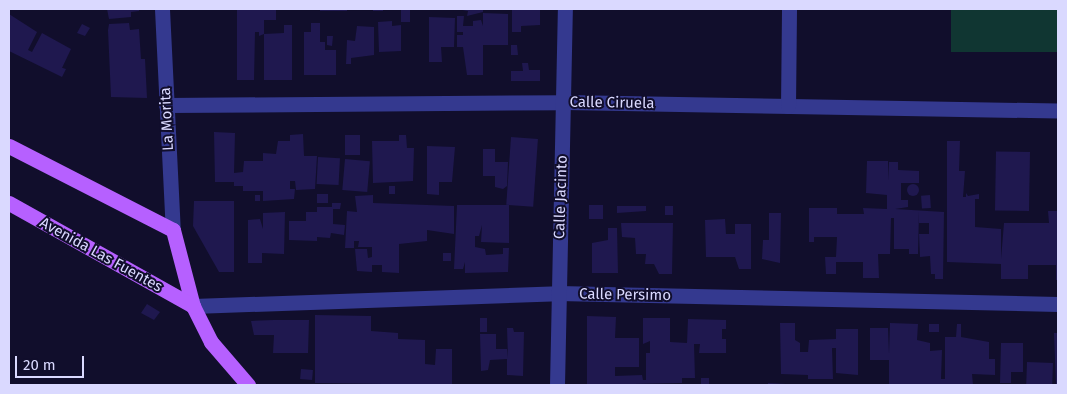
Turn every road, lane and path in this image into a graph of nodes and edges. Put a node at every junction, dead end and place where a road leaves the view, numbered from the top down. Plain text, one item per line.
1 (162, 9) edge
2 (565, 9) edge
3 (789, 9) edge
4 (565, 102) junction
5 (166, 105) junction
6 (788, 106) junction
7 (1058, 112) edge
8 (9, 146) edge
9 (9, 203) edge
10 (173, 230) junction
11 (558, 294) junction
12 (1058, 304) edge
13 (193, 306) junction
14 (248, 385) edge
15 (557, 385) edge

1 - 5 street, La Morita
2 - 4 street, Calle Jacinto
3 - 6 street
4 - 5 street, Calle Ciruela
4 - 6 street, Calle Ciruela
4 - 11 street, Calle Jacinto
5 - 10 street, La Morita
6 - 7 street, Calle Ciruela
8 - 10 main road
9 - 13 main road, Avenida Las Fuentes
10 - 13 main road
11 - 12 street, Calle Persimo
11 - 13 street, Calle Persimo
11 - 15 street, Calle Jacinto
13 - 14 main road

